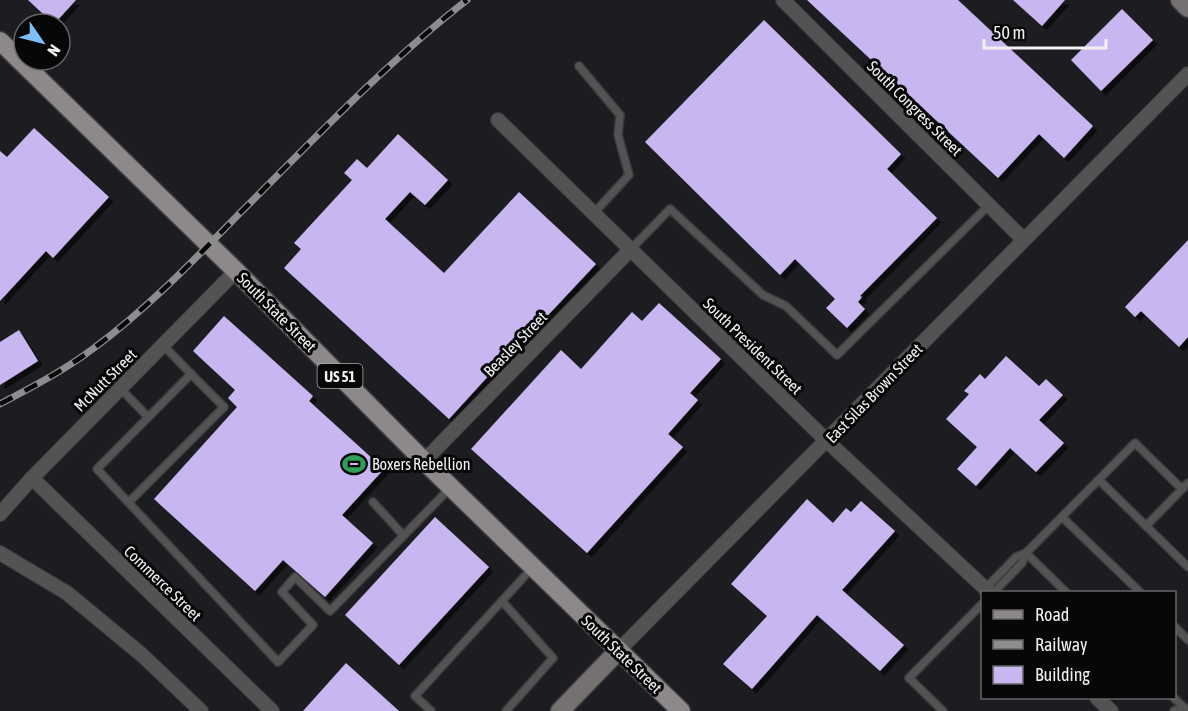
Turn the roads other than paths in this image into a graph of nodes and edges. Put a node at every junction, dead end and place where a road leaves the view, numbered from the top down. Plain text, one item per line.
1 (783, 0) edge
2 (1180, 0) edge
3 (1188, 8) edge
4 (0, 41) edge
5 (579, 66) dead end
6 (1188, 74) edge
7 (498, 120) dead end
8 (989, 205) junction
9 (593, 214) junction
10 (1023, 239) junction
11 (630, 250) junction
12 (236, 271) junction
13 (163, 345) junction
14 (191, 374) junction
15 (120, 388) junction
16 (148, 417) junction
17 (827, 441) junction
18 (424, 461) junction
19 (32, 478) junction
20 (1099, 480) junction
21 (1188, 483) edge
22 (451, 487) junction
23 (1182, 489) junction
24 (129, 502) junction
25 (374, 502) dead end
26 (0, 514) edge
27 (1062, 517) junction
28 (1146, 526) junction
29 (404, 535) junction
30 (0, 553) edge
31 (1026, 553) junction
32 (1186, 563) edge
33 (533, 567) junction
34 (989, 591) edge
35 (1065, 591) edge
36 (1139, 591) edge
37 (502, 601) junction
38 (981, 605) edge
39 (1176, 628) edge
40 (1188, 640) edge
41 (619, 650) junction
42 (1099, 699) edge
43 (1185, 708) edge
44 (201, 711) edge
45 (272, 711) edge
46 (431, 711) edge
47 (506, 711) edge
48 (560, 711) edge
49 (681, 711) edge
50 (943, 711) edge
51 (1111, 711) edge
52 (1174, 711) edge

1 - 8 street, South Congress Street
2 - 3 street
4 - 12 main road, South State Street / US 51
5 - 9 lane
6 - 10 street, East Silas Brown Street
7 - 9 street, South President Street
8 - 10 street, South Congress Street
8 - 11 lane
9 - 11 street, South President Street
10 - 17 street, East Silas Brown Street
11 - 17 street, South President Street
11 - 18 street, Beasley Street
12 - 13 street, McNutt Street
12 - 18 main road, South State Street / US 51
13 - 14 lane
13 - 15 street, McNutt Street
14 - 16 lane
14 - 24 lane
15 - 16 lane
15 - 19 street, McNutt Street
16 - 24 lane
17 - 34 street, South President Street
17 - 41 street, East Silas Brown Street
18 - 22 main road, South State Street / US 51
19 - 26 street, McNutt Street
19 - 45 street, Commerce Street
20 - 23 lane
20 - 27 lane
20 - 28 lane
21 - 23 lane
22 - 29 lane
22 - 33 main road, South State Street / US 51
23 - 28 lane
24 - 29 lane
25 - 29 lane
27 - 31 lane
27 - 36 lane
28 - 32 lane
30 - 44 street
31 - 34 lane
31 - 35 lane
33 - 37 lane
33 - 41 main road, South State Street / US 51
37 - 46 lane
37 - 47 lane
38 - 50 lane
39 - 40 lane
41 - 48 street, East Silas Brown Street
41 - 49 main road, South State Street / US 51
42 - 51 street
43 - 52 lane

